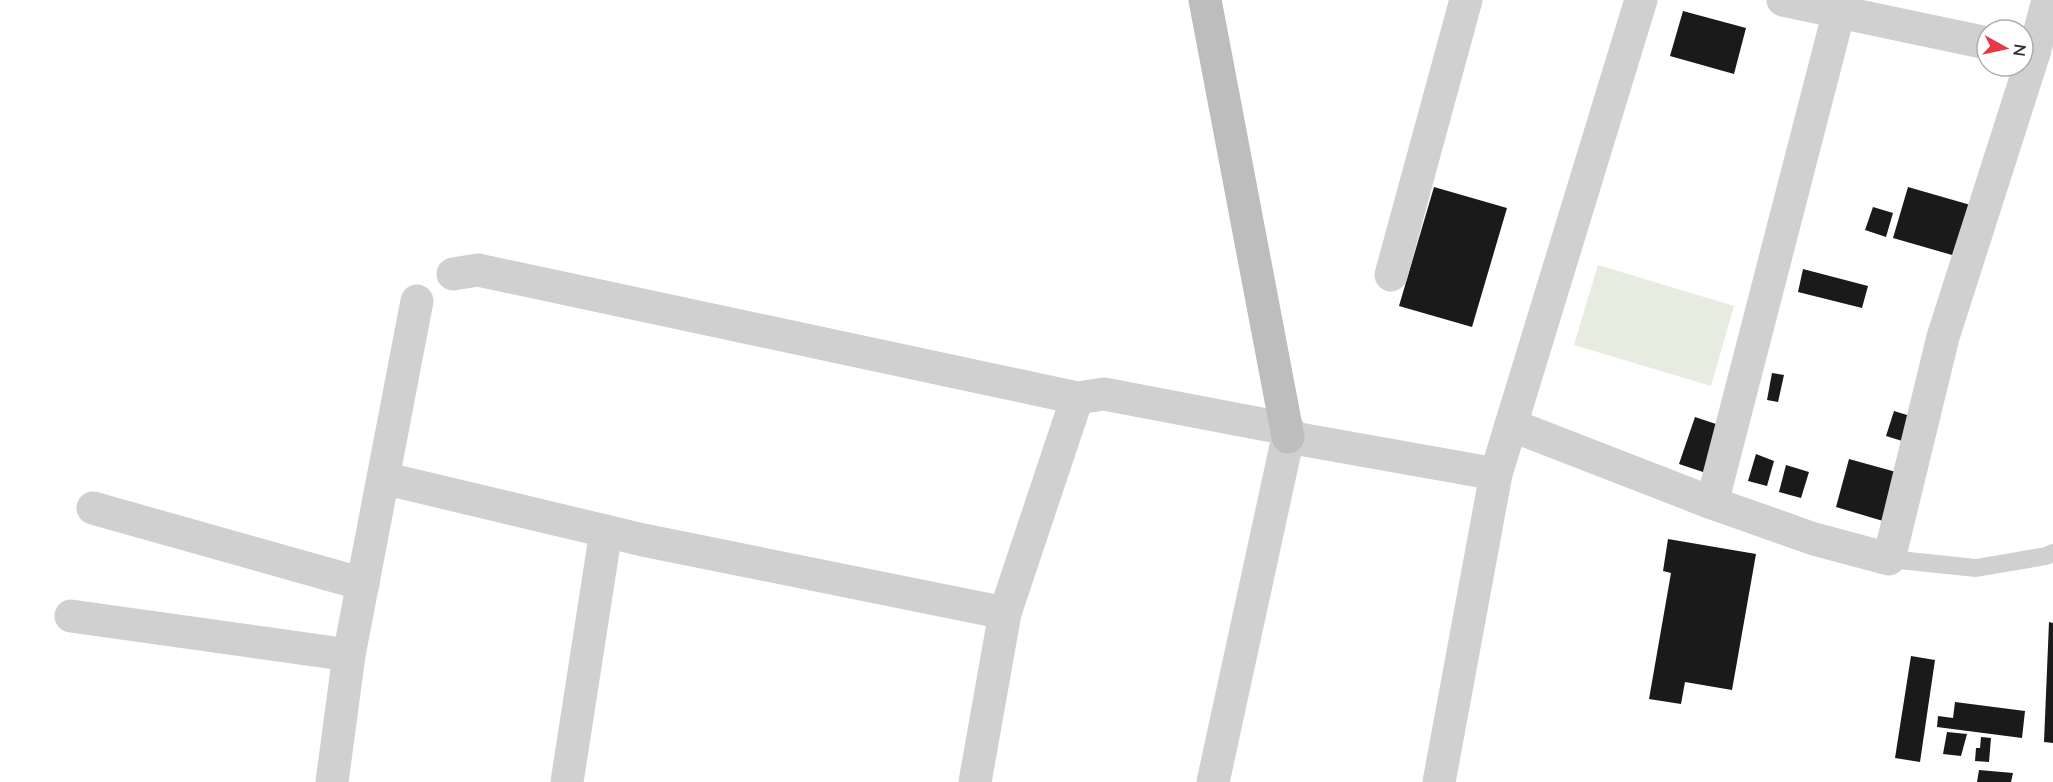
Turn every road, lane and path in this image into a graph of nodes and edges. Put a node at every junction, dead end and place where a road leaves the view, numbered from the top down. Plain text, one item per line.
1 (1205, 0) edge
2 (1466, 0) edge
3 (1641, 0) edge
4 (1783, 0) edge
5 (2048, 0) edge
6 (1840, 6) edge
7 (2035, 36) edge
8 (1975, 40) edge
9 (2021, 78) edge
10 (453, 274) dead end
11 (1391, 275) dead end
12 (417, 301) dead end
13 (1077, 398) junction
14 (1511, 425) junction
15 (1288, 433) junction
16 (1496, 474) junction
17 (383, 478) junction
18 (1712, 503) junction
19 (93, 508) dead end
20 (606, 531) junction
21 (2053, 553) edge
22 (1889, 559) junction
23 (363, 584) junction
24 (1005, 613) junction
25 (71, 616) dead end
26 (349, 655) junction
27 (332, 782) edge
28 (567, 782) edge
29 (975, 782) edge
30 (1213, 782) edge
31 (1439, 782) edge

1 - 15 street
2 - 11 street
3 - 14 street
4 - 6 street
5 - 7 street
6 - 8 street
6 - 18 street
9 - 22 street
10 - 13 street
12 - 17 street
13 - 15 street
13 - 24 street
14 - 16 street
14 - 18 street
15 - 16 street
15 - 30 street
16 - 31 street
17 - 20 street
17 - 23 street
18 - 22 street
19 - 23 street
20 - 24 street
20 - 28 street
21 - 22 lane
23 - 26 street
24 - 29 street
25 - 26 street
26 - 27 street

